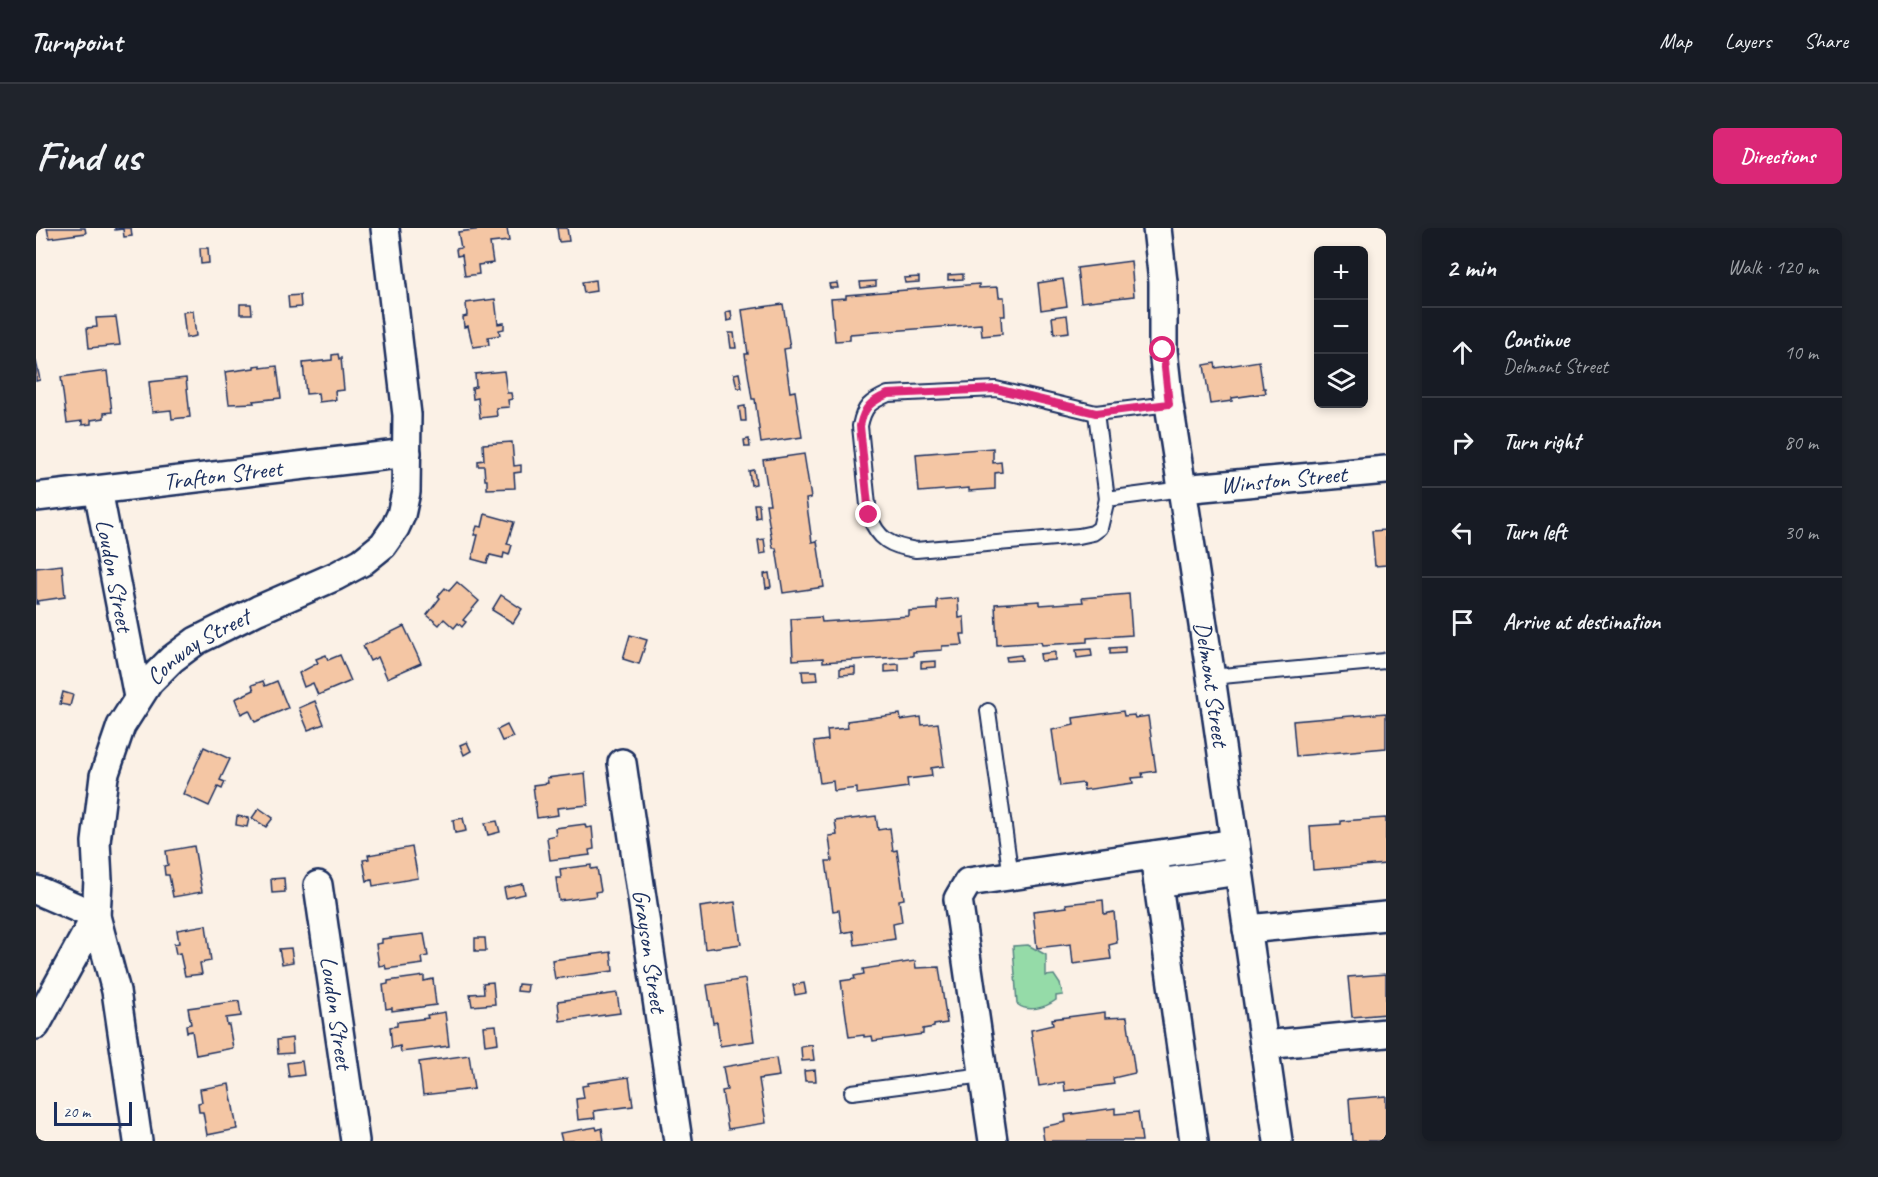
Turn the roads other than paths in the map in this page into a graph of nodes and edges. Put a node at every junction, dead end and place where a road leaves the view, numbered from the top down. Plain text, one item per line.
1 (385, 228) edge
2 (1157, 228) edge
3 (1169, 404) junction
4 (1096, 413) junction
5 (408, 453) junction
6 (1386, 470) edge
7 (1182, 489) junction
8 (98, 490) junction
9 (36, 497) edge
10 (1107, 499) junction
11 (1386, 660) edge
12 (1211, 677) junction
13 (138, 697) junction
14 (988, 711) dead end
15 (622, 763) dead end
16 (1235, 843) junction
17 (1154, 855) junction
18 (1239, 872) junction
19 (1011, 877) junction
20 (1158, 883) junction
21 (318, 885) dead end
22 (36, 890) edge
23 (96, 916) junction
24 (1386, 916) edge
25 (1247, 929) junction
26 (36, 1026) edge
27 (1386, 1033) edge
28 (1265, 1045) junction
29 (983, 1075) junction
30 (852, 1092) dead end
31 (138, 1141) edge
32 (355, 1141) edge
33 (678, 1141) edge
34 (993, 1141) edge
35 (1194, 1141) edge
36 (1278, 1141) edge

1 - 5 street, Conway Street
2 - 3 street, Delmont Street
3 - 4 lane
3 - 7 street, Delmont Street
4 - 10 lane
4 - 10 lane
5 - 8 street, Trafton Street
5 - 13 street, Conway Street
6 - 7 street, Winston Street
7 - 10 lane
7 - 12 street, Delmont Street
8 - 9 street, Trafton Street
8 - 13 street, Loudon Street
11 - 12 lane
12 - 16 street, Delmont Street
13 - 23 street, Conway Street
14 - 19 lane
15 - 33 street, Grayson Street
16 - 17 street
16 - 18 street, Delmont Street
17 - 19 street
17 - 20 street
18 - 20 street
18 - 25 street, Delmont Street
19 - 29 street
20 - 35 street
21 - 32 street, Loudon Street
22 - 23 street
23 - 26 street
23 - 31 street, Conway Street
24 - 25 street
25 - 28 street, Delmont Street
27 - 28 street
28 - 36 street, Delmont Street
29 - 30 lane
29 - 34 street

